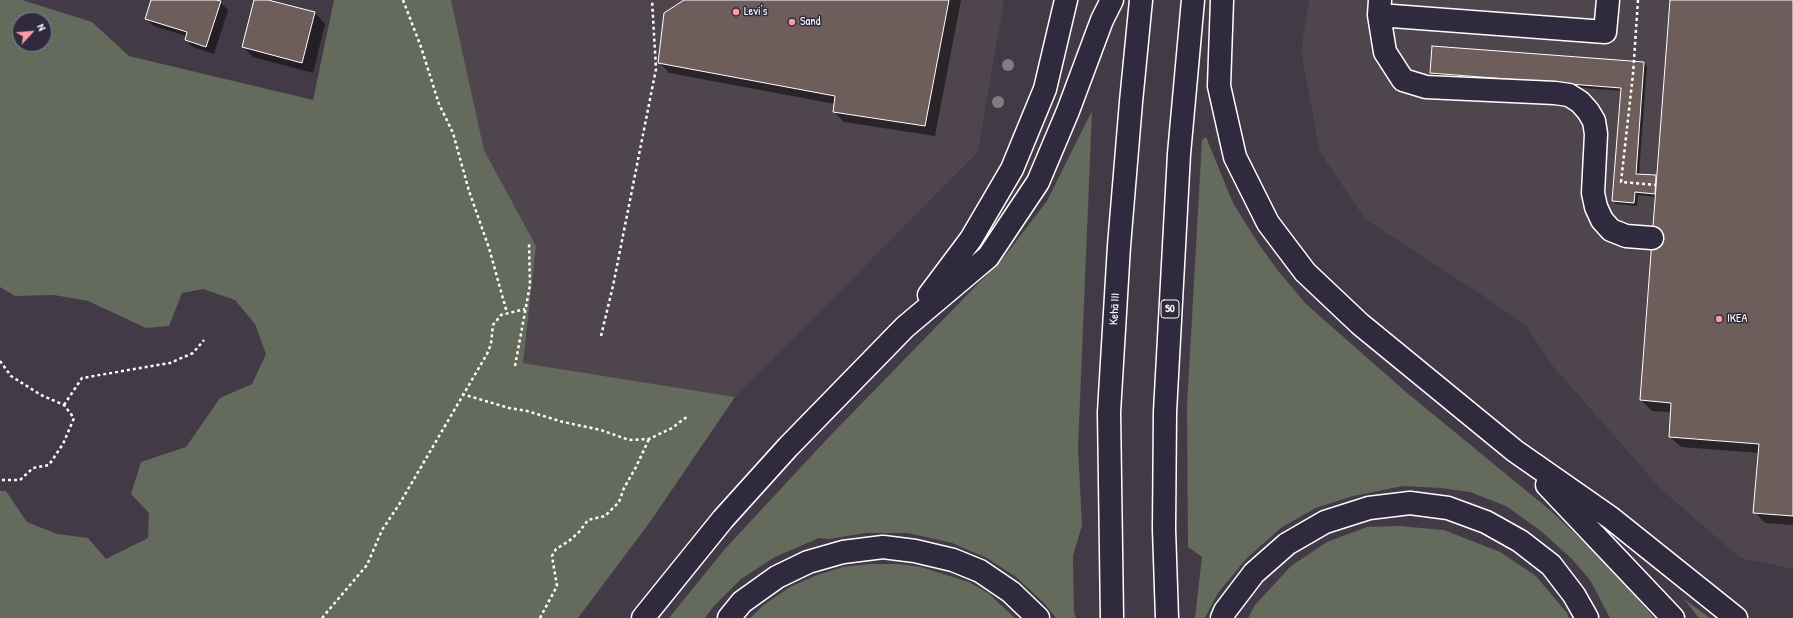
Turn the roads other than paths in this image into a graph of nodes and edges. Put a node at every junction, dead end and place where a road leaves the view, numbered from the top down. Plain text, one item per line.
1 (1066, 0) edge
2 (1112, 0) edge
3 (1141, 0) edge
4 (1193, 0) edge
5 (1222, 0) edge
6 (1608, 0) edge
7 (1379, 7) edge
8 (1652, 238) dead end
9 (905, 327) junction
10 (1515, 451) junction
11 (661, 595) junction
12 (643, 618) edge
13 (649, 618) edge
14 (729, 618) edge
15 (1038, 618) edge
16 (1112, 618) edge
17 (1167, 618) edge
18 (1222, 618) edge
19 (1587, 618) edge
20 (1673, 618) edge
21 (1736, 618) edge

1 - 9 main road
2 - 9 main road
3 - 16 main road, Kehä III
4 - 17 main road, 50
5 - 10 main road
6 - 7 main road
7 - 8 main road
9 - 11 main road
10 - 20 main road
10 - 21 main road
11 - 12 main road
11 - 13 main road
14 - 15 main road
18 - 19 main road

